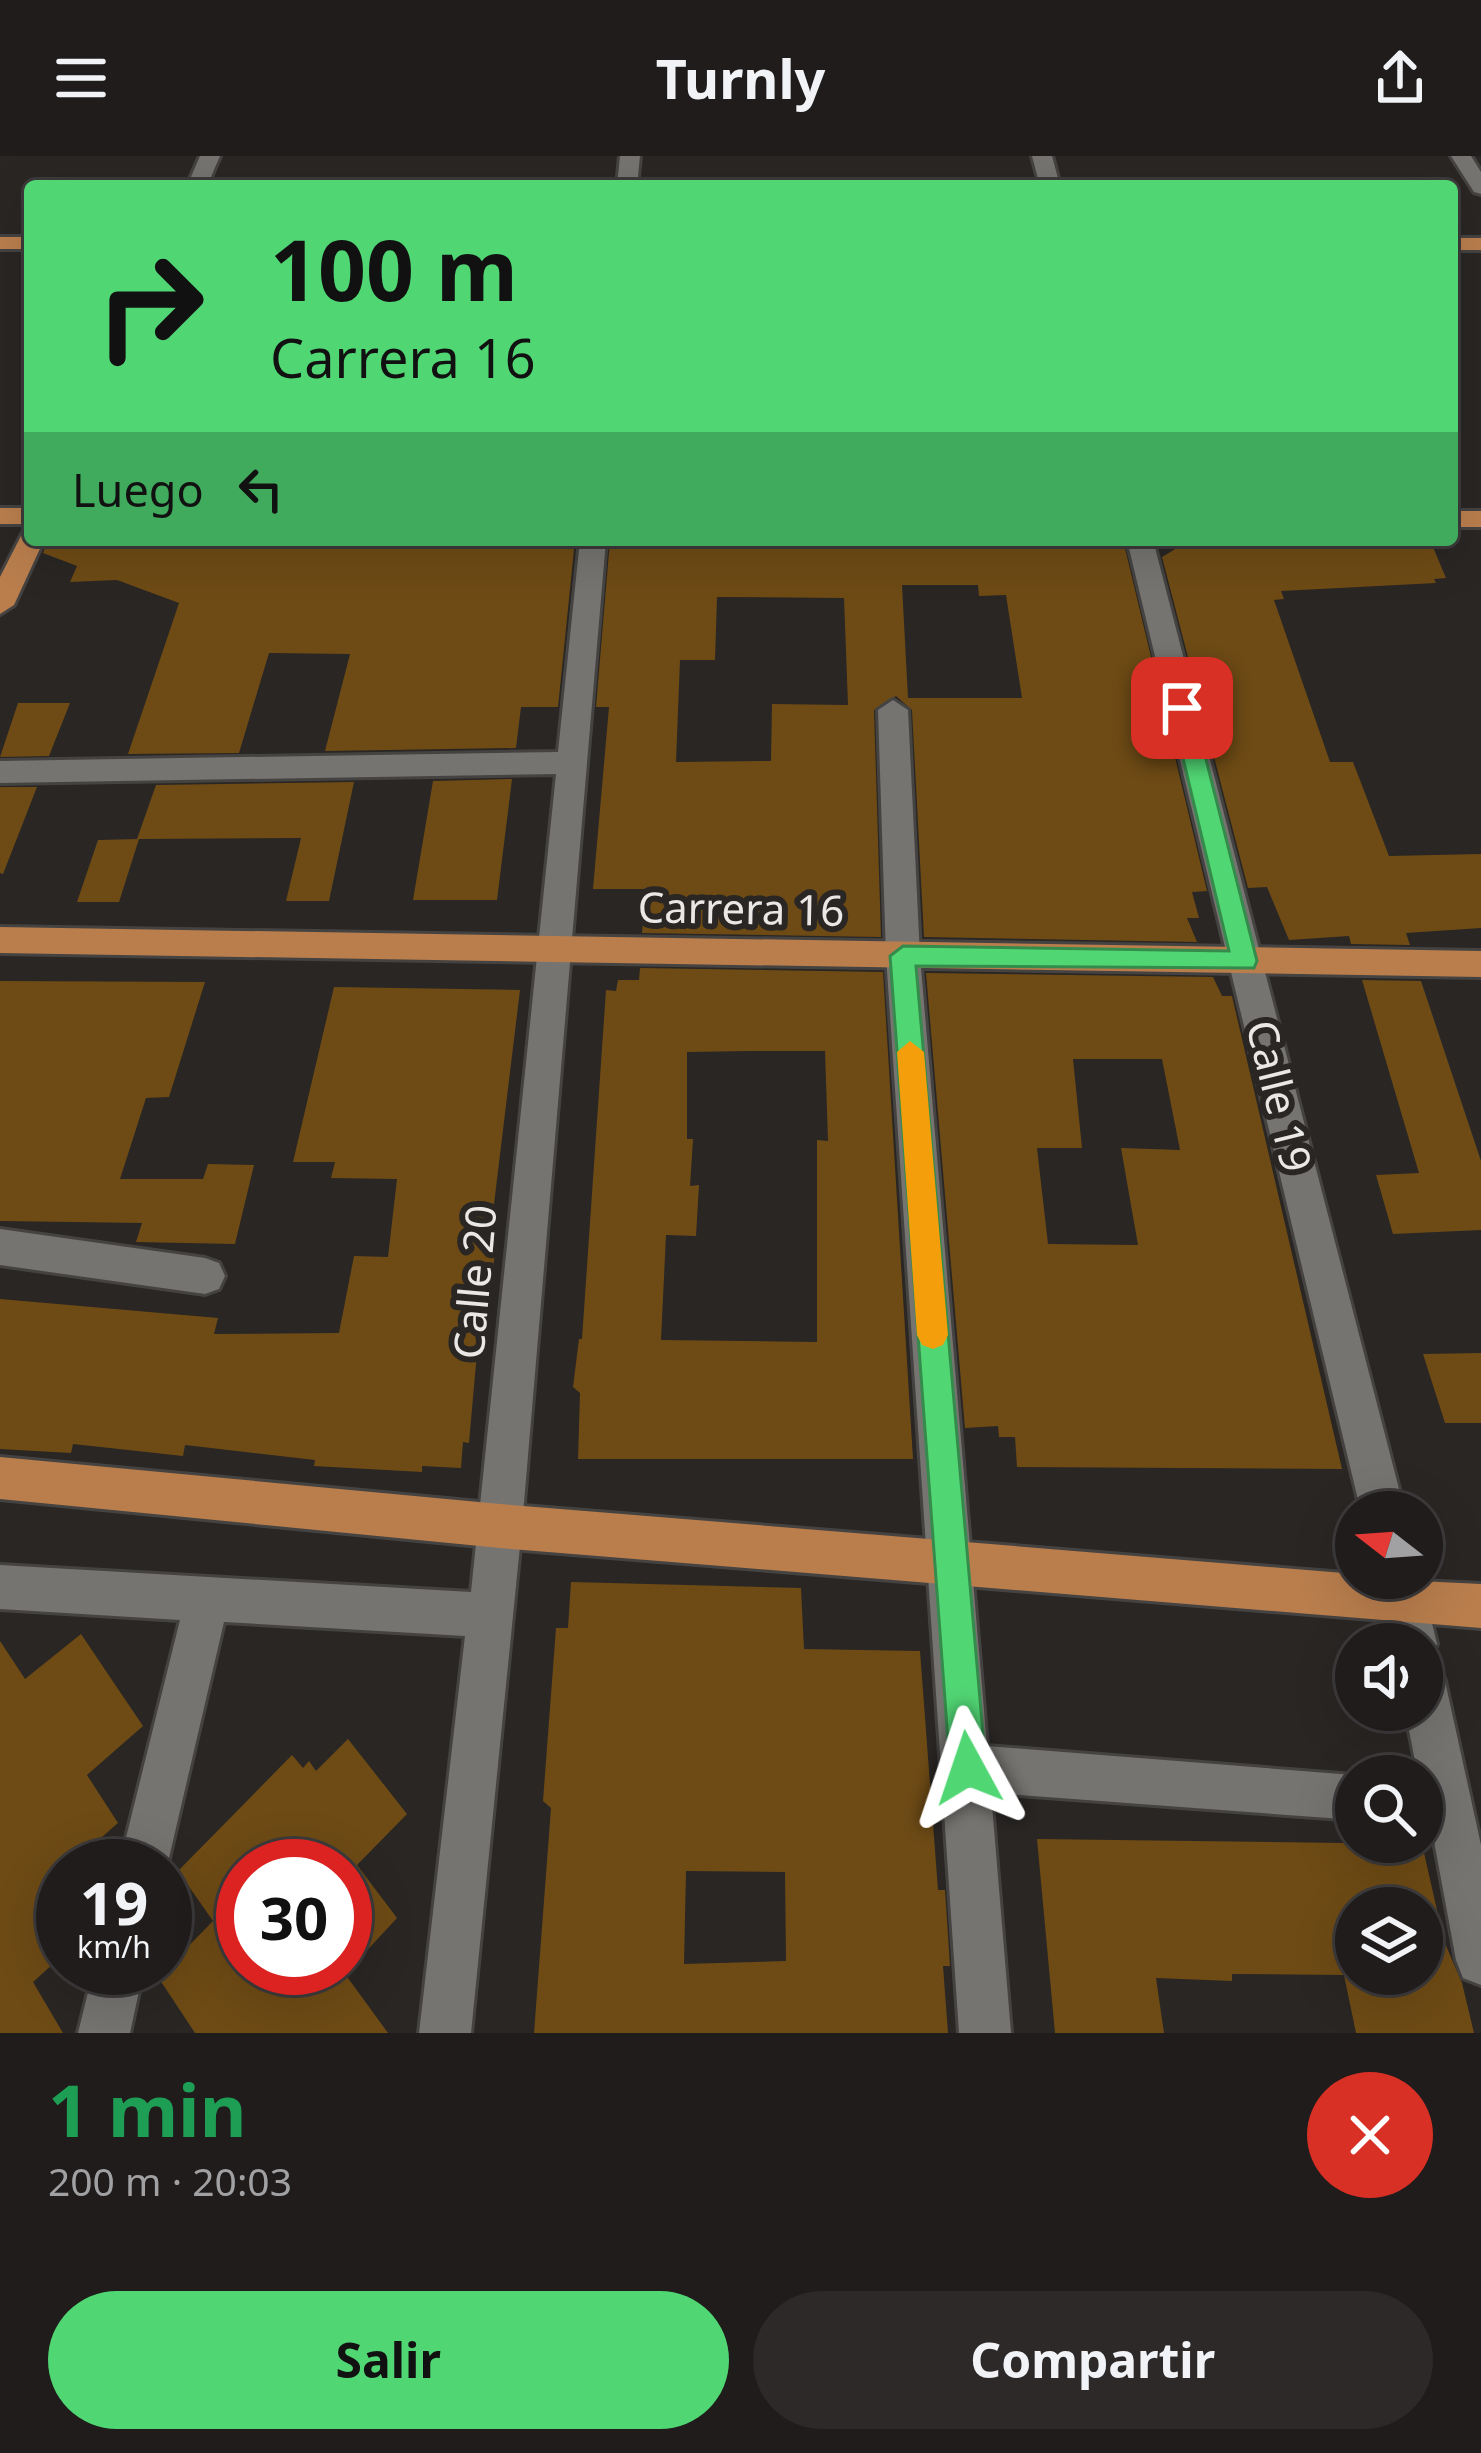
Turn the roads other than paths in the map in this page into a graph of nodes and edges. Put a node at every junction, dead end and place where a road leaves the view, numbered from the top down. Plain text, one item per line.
1 (1461, 156) edge
2 (1481, 188) edge
3 (28, 546) edge
4 (592, 546) edge
5 (1141, 546) edge
6 (0, 605) edge
7 (893, 710) dead end
8 (572, 764) junction
9 (0, 772) edge
10 (0, 940) edge
11 (554, 952) junction
12 (903, 956) junction
13 (1245, 961) junction
14 (1481, 964) edge
15 (0, 1246) edge
16 (205, 1276) dead end
17 (0, 1478) edge
18 (1378, 1491) edge
19 (500, 1526) junction
20 (951, 1561) junction
21 (0, 1587) edge
22 (207, 1599) junction
23 (1481, 1606) edge
24 (1406, 1608) edge
25 (488, 1615) junction
26 (968, 1768) junction
27 (1335, 1794) edge
28 (1443, 1829) edge
29 (150, 1839) edge
30 (1481, 1960) edge
31 (113, 1995) edge
32 (104, 2033) edge
33 (445, 2033) edge
34 (985, 2033) edge

1 - 2 street
3 - 6 main road
4 - 8 street, Calle 20
5 - 13 street, Calle 19
7 - 12 street
8 - 9 street
8 - 11 street, Calle 20
10 - 11 main road, Carrera 16
11 - 12 main road, Carrera 16
11 - 19 street, Calle 20
12 - 13 main road, Carrera 16
12 - 20 street
13 - 14 main road, Carrera 16
13 - 18 street, Calle 19
15 - 16 street
17 - 19 main road
19 - 20 main road
19 - 25 street, Calle 20
20 - 24 main road
20 - 26 street
21 - 22 street
22 - 25 street
22 - 29 street
23 - 24 main road
25 - 33 street, Calle 20
26 - 27 street
26 - 34 street
28 - 30 street
31 - 32 street

